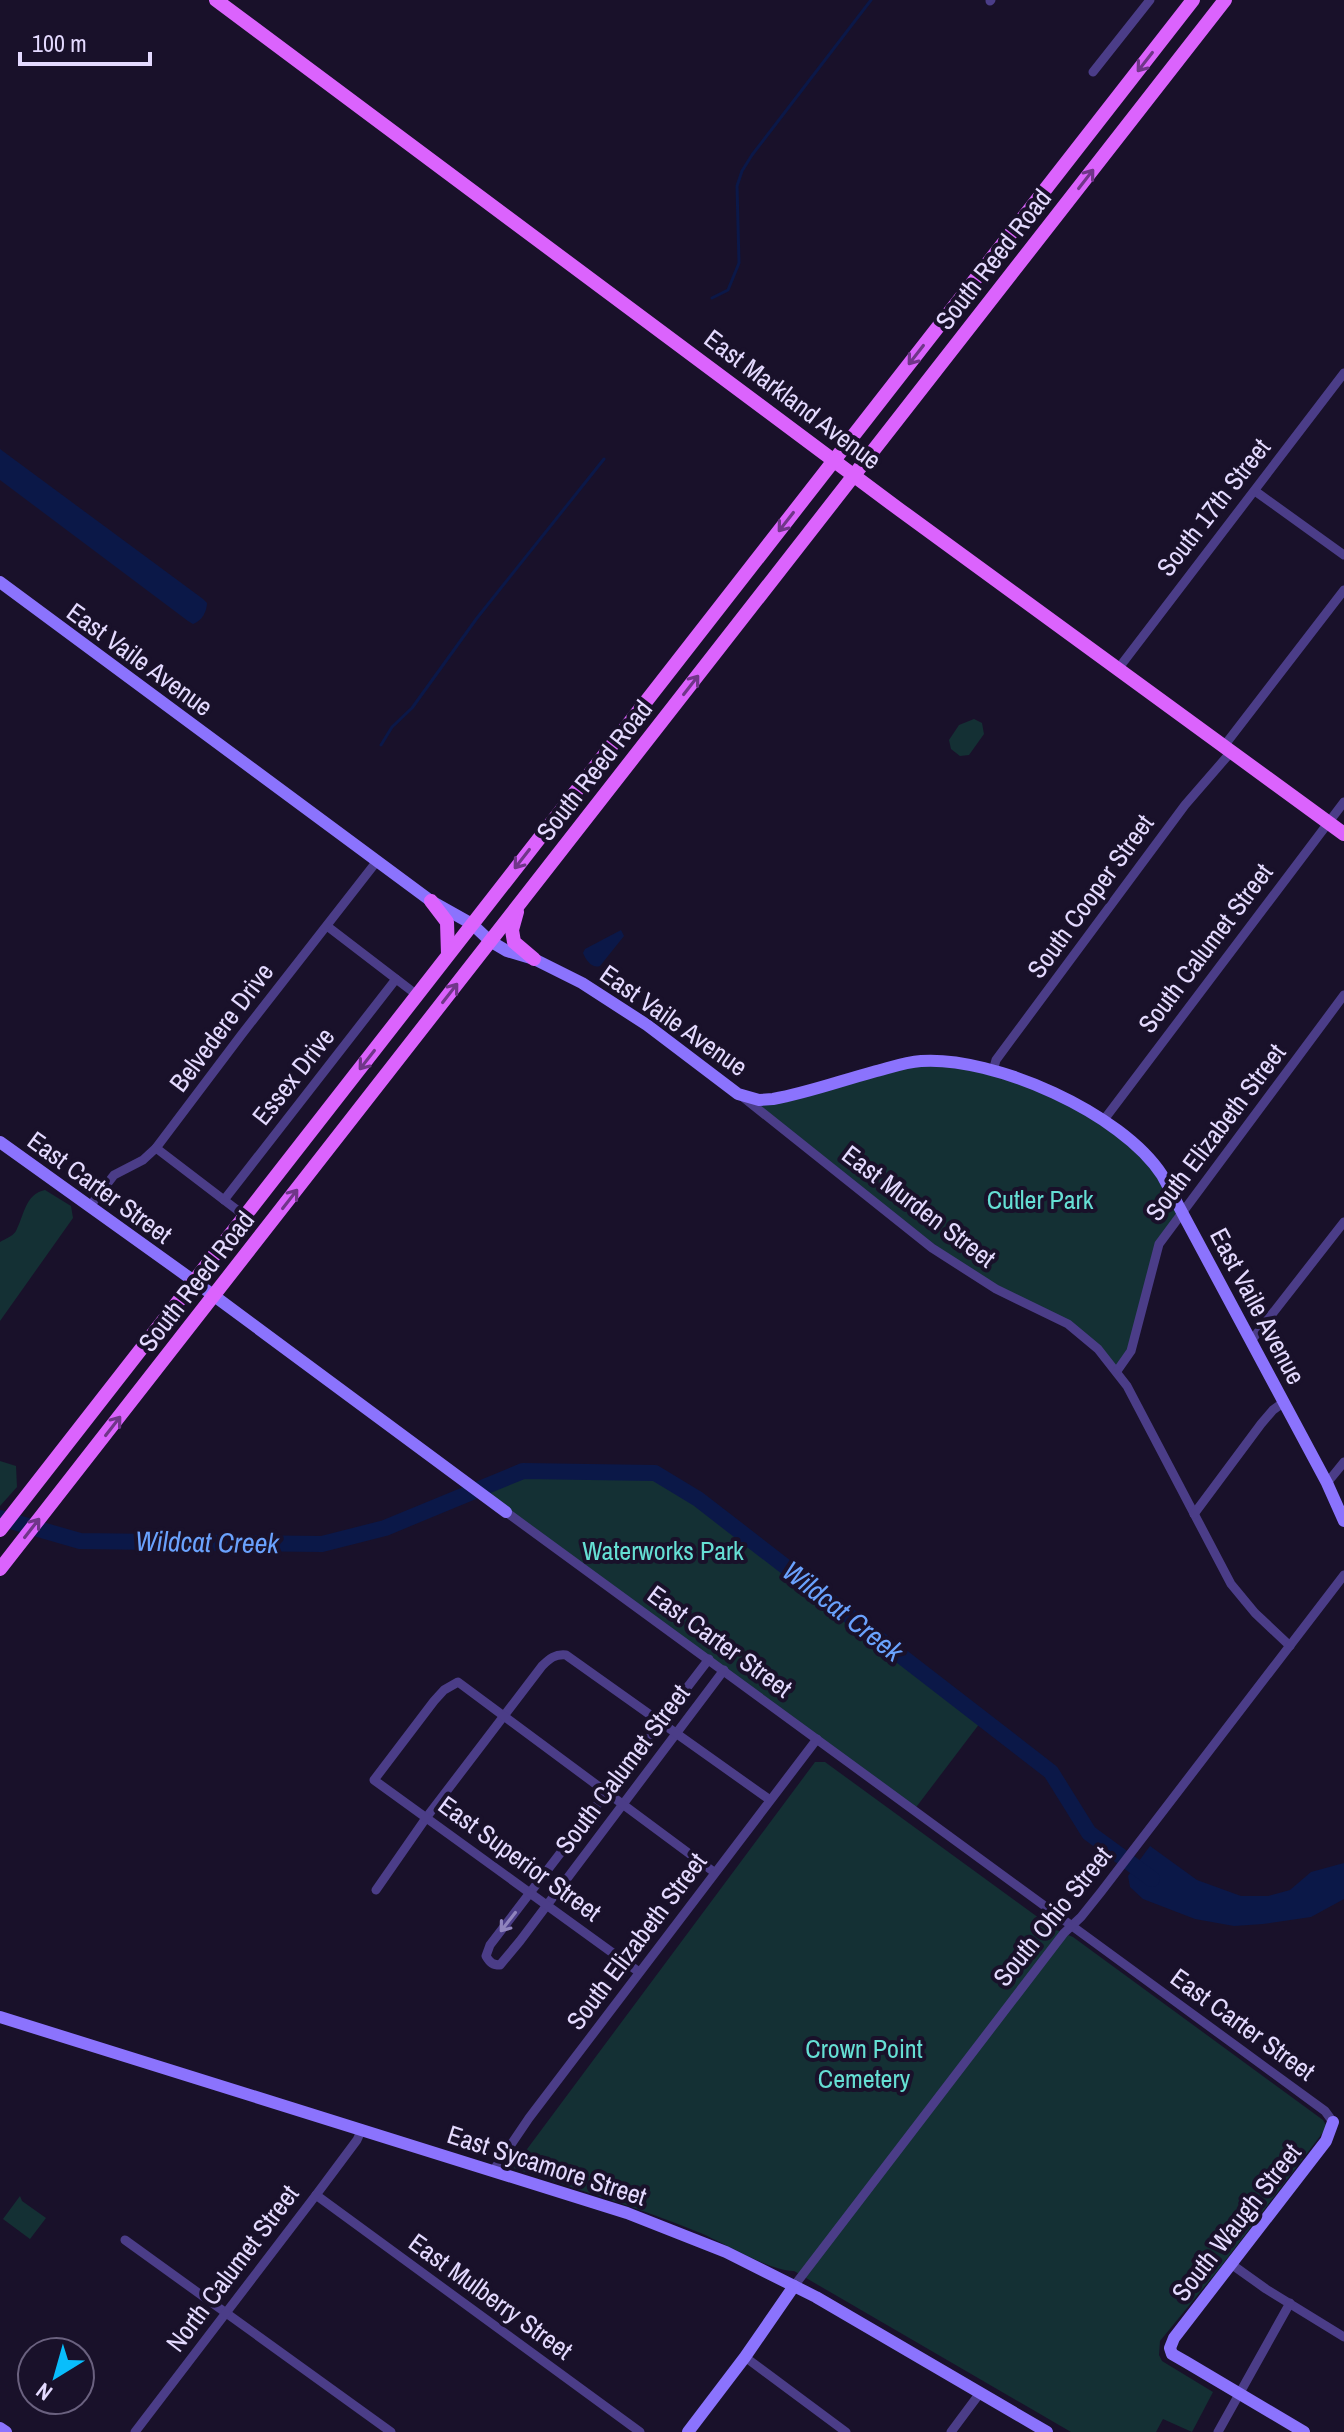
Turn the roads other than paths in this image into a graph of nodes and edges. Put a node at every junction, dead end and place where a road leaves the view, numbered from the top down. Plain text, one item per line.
1 (216, 0) edge
2 (1150, 0) edge
3 (1193, 0) edge
4 (1225, 0) edge
5 (1093, 72) dead end
6 (1344, 373) edge
7 (834, 460) junction
8 (855, 475) junction
9 (1255, 491) junction
10 (1344, 555) edge
11 (0, 582) edge
12 (1344, 590) edge
13 (1118, 669) junction
14 (1227, 749) junction
15 (1344, 802) edge
16 (1328, 822) junction
17 (1344, 834) edge
18 (377, 861) junction
19 (431, 901) junction
20 (522, 901) junction
21 (472, 924) junction
22 (327, 926) junction
23 (490, 941) junction
24 (448, 954) junction
25 (534, 959) junction
26 (396, 979) junction
27 (417, 995) junction
28 (1344, 995) edge
29 (993, 1071) junction
30 (738, 1094) junction
31 (1103, 1121) junction
32 (0, 1142) edge
33 (156, 1148) junction
34 (224, 1200) junction
35 (90, 1206) junction
36 (1182, 1211) junction
37 (245, 1216) junction
38 (1344, 1222) edge
39 (194, 1281) junction
40 (215, 1296) junction
41 (1251, 1341) junction
42 (1117, 1371) junction
43 (1284, 1402) junction
44 (1344, 1462) edge
45 (1327, 1483) junction
46 (506, 1512) joint
47 (1194, 1514) junction
48 (1344, 1521) edge
49 (0, 1530) edge
50 (0, 1569) edge
51 (1344, 1575) edge
52 (1290, 1646) junction
53 (709, 1659) junction
54 (724, 1670) junction
55 (504, 1717) junction
56 (661, 1722) junction
57 (677, 1734) junction
58 (817, 1739) junction
59 (607, 1794) junction
60 (770, 1800) junction
61 (623, 1805) junction
62 (426, 1818) junction
63 (714, 1872) junction
64 (376, 1890) dead end
65 (531, 1893) junction
66 (546, 1904) junction
67 (1071, 1925) junction
68 (639, 1972) junction
69 (0, 2017) edge
70 (1333, 2122) joint
71 (362, 2129) junction
72 (493, 2171) junction
73 (316, 2195) junction
74 (125, 2240) dead end
75 (1231, 2264) junction
76 (794, 2286) junction
77 (1290, 2303) junction
78 (226, 2312) junction
79 (1344, 2337) edge
80 (745, 2357) junction
81 (980, 2393) junction
82 (1240, 2394) junction
83 (0, 2428) edge
84 (6, 2432) edge
85 (135, 2432) edge
86 (391, 2432) edge
87 (640, 2432) edge
88 (688, 2432) edge
89 (846, 2432) edge
90 (951, 2432) edge
91 (1047, 2432) edge
92 (1218, 2432) edge
93 (1304, 2432) edge

1 - 7 main road, East Markland Avenue
2 - 5 street
3 -> 7 main road, South Reed Road
8 -> 4 main road, South Reed Road
6 - 9 street, South 17th Street
7 - 8 main road, East Markland Avenue
7 -> 21 main road, South Reed Road
8 - 13 main road, East Markland Avenue
20 -> 8 main road, South Reed Road
9 - 10 street
9 - 13 street, South 17th Street
11 - 18 street, East Vaile Avenue
12 - 14 street, South Cooper Street
13 - 14 main road, East Markland Avenue
14 - 16 main road, East Markland Avenue
14 - 29 street, South Cooper Street
15 - 16 street, South Calumet Street
16 - 17 main road, East Markland Avenue
16 - 31 street, South Calumet Street
18 - 19 street, East Vaile Avenue
18 - 22 street, Belvedere Drive
19 - 21 street, East Vaile Avenue
19 - 24 main road
20 - 23 main road, South Reed Road
20 - 25 main road
21 - 23 street, East Vaile Avenue
21 - 24 main road, South Reed Road
22 - 26 street
22 - 33 street, Belvedere Drive
23 - 25 street, East Vaile Avenue
40 -> 23 main road, South Reed Road
24 - 27 main road, South Reed Road
25 - 30 street, East Vaile Avenue
26 - 27 street
26 - 34 street, Essex Drive
27 -> 37 main road, South Reed Road
28 - 36 street, South Elizabeth Street
29 - 30 street, East Vaile Avenue
29 - 31 street, East Vaile Avenue
30 - 42 street, East Murden Street
31 - 36 street, East Vaile Avenue
32 - 35 street, East Carter Street
33 - 34 street
33 - 35 street, Belvedere Drive
34 - 37 street
35 - 39 street, East Carter Street
36 - 41 street, East Vaile Avenue
36 - 42 street, South Elizabeth Street
37 - 39 main road, South Reed Road
38 - 41 street
39 - 40 street, East Carter Street
39 - 49 main road, South Reed Road
40 - 46 street, East Carter Street
50 -> 40 main road, South Reed Road
41 - 43 street, East Vaile Avenue
42 - 47 street
43 - 45 street, East Vaile Avenue
43 - 47 street
44 - 45 street
45 - 48 street, East Vaile Avenue
46 - 53 street, East Carter Street
47 - 52 street
51 - 52 street, South Ohio Street
52 - 67 street, South Ohio Street
53 - 54 street, East Carter Street
53 - 56 street, South Calumet Street
54 - 57 street, South Calumet Street
54 - 58 street, East Carter Street
55 - 56 street
55 - 59 street
55 - 62 street
55 - 62 street, East Superior Street
56 - 57 street
56 - 59 street, South Calumet Street
57 - 60 street
57 - 61 street, South Calumet Street
58 - 60 street, South Elizabeth Street
58 - 67 street, East Carter Street
59 - 61 street
59 - 65 street, South Calumet Street
60 - 63 street, South Elizabeth Street
61 - 63 street
61 - 66 street, South Calumet Street
62 - 64 street
62 - 65 street, East Superior Street
63 - 68 street, South Elizabeth Street
65 - 66 street, East Superior Street
65 -> 66 street, South Calumet Street
66 - 68 street, East Superior Street
67 - 70 street, East Carter Street
67 - 76 street, South Ohio Street
68 - 72 street, South Elizabeth Street
69 - 71 street, East Sycamore Street
70 - 75 street, South Waugh Street
71 - 72 street, East Sycamore Street
71 - 73 street, North Calumet Street
72 - 76 street, East Sycamore Street
73 - 78 street, North Calumet Street
73 - 87 street, East Mulberry Street
74 - 78 street
75 - 77 street
75 - 82 street, South Waugh Street
76 - 80 street
76 - 81 street, East Sycamore Street
77 - 79 street
77 - 82 street
78 - 85 street, North Calumet Street
78 - 86 street
80 - 88 street
80 - 89 street
81 - 90 street
81 - 91 street, East Sycamore Street
82 - 92 street
82 - 93 street
83 - 84 street

